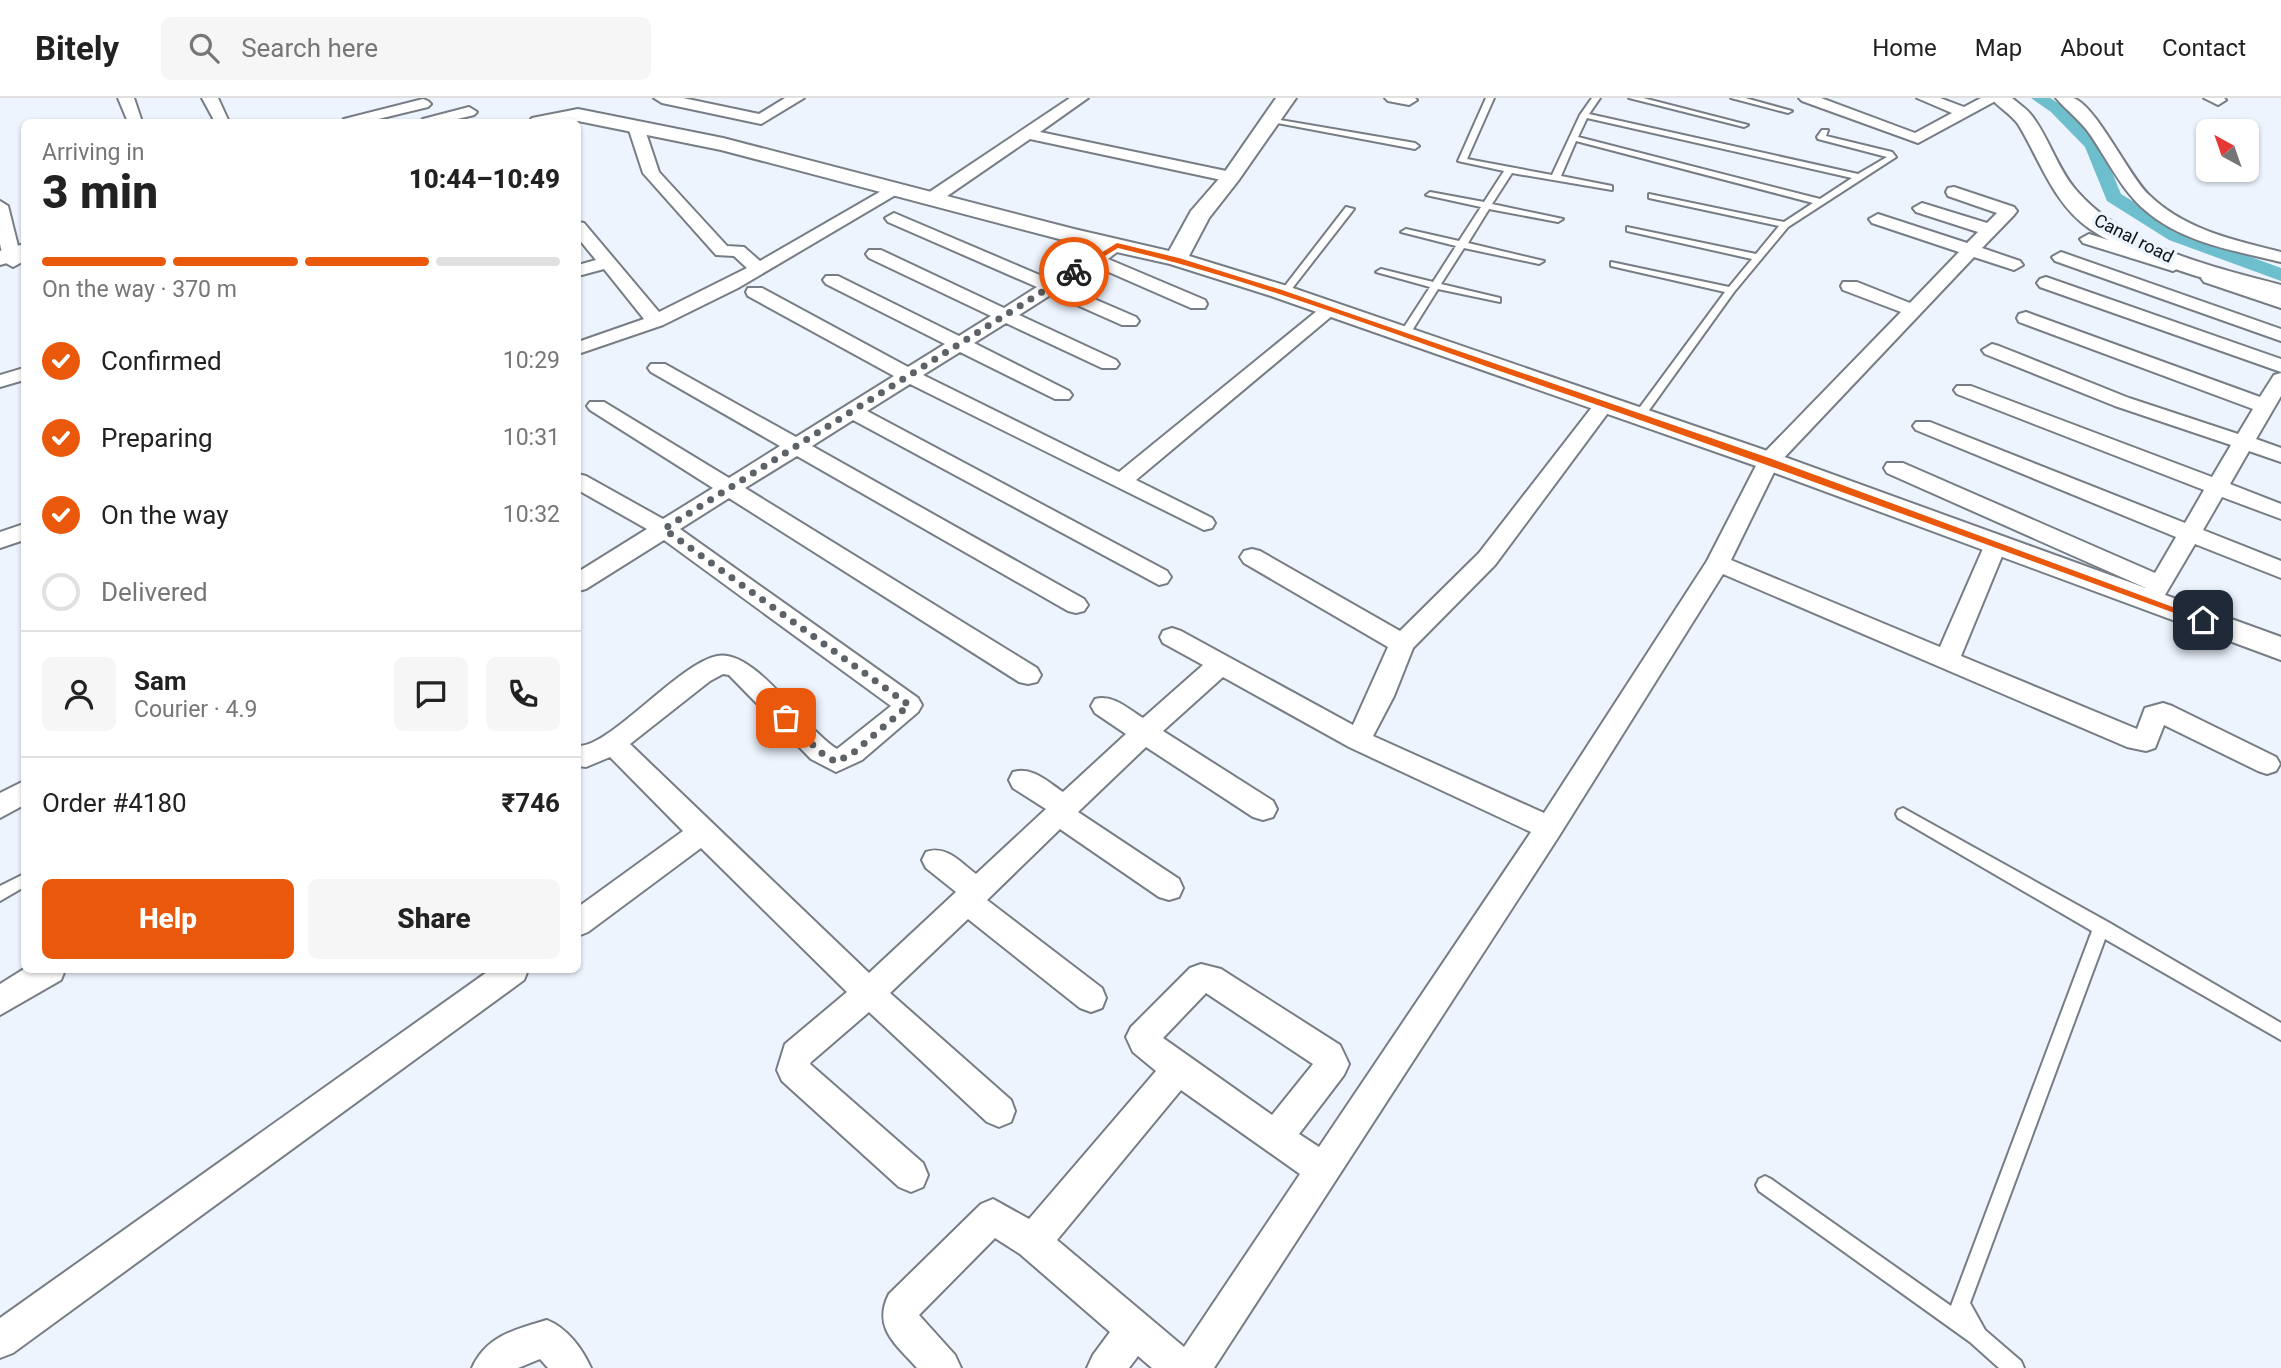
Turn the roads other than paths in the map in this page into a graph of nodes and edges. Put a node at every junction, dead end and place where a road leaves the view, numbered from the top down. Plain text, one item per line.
1 (126, 98) edge
2 (210, 98) edge
3 (662, 98) edge
4 (796, 98) edge
5 (1080, 98) edge
6 (1286, 98) edge
7 (1490, 98) edge
8 (1596, 98) edge
9 (1633, 98) edge
10 (1735, 98) edge
11 (1807, 98) edge
12 (1926, 98) edge
13 (1993, 98) edge
14 (2001, 98) edge
15 (2064, 98) edge
16 (423, 104) dead end
17 (1788, 110) dead end
18 (469, 112) dead end
19 (1965, 112) junction
20 (1584, 115) junction
21 (134, 119) edge
22 (220, 119) edge
23 (361, 119) edge
24 (440, 119) edge
25 (556, 119) edge
26 (1272, 120) junction
27 (1744, 125) dead end
28 (636, 127) junction
29 (1825, 132) dead end
30 (1027, 134) junction
31 (1574, 138) junction
32 (1415, 146) dead end
33 (1509, 170) junction
34 (1231, 177) junction
35 (1858, 177) junction
36 (1555, 179) junction
37 (1609, 188) dead end
38 (896, 190) junction
39 (1954, 192) dead end
40 (1430, 195) dead end
41 (1652, 196) dead end
42 (930, 199) junction
43 (1819, 202) junction
44 (0, 206) edge
45 (1487, 206) junction
46 (1922, 208) dead end
47 (1349, 209) dead end
48 (1199, 216) junction
49 (894, 218) dead end
50 (1558, 219) dead end
51 (1878, 219) dead end
52 (1785, 225) junction
53 (1630, 229) dead end
54 (1990, 230) junction
55 (581, 231) edge
56 (1406, 232) dead end
57 (2089, 239) dead end
58 (1462, 244) junction
59 (1117, 245) junction
60 (1143, 250) junction
61 (1970, 250) junction
62 (875, 254) dead end
63 (1758, 257) junction
64 (2061, 257) dead end
65 (2281, 257) edge
66 (12, 258) edge
67 (1093, 259) junction
68 (1176, 259) junction
69 (1539, 261) dead end
70 (606, 263) junction
71 (1614, 264) dead end
72 (2014, 265) dead end
73 (759, 268) junction
74 (581, 270) edge
75 (1381, 272) dead end
76 (832, 280) dead end
77 (2046, 283) dead end
78 (1436, 285) junction
79 (1052, 286) junction
80 (1850, 286) dead end
81 (1731, 290) junction
82 (755, 292) dead end
83 (2281, 292) edge
84 (1284, 293) junction
85 (1496, 300) dead end
86 (2281, 302) edge
87 (1198, 304) dead end
88 (1331, 310) junction
89 (1914, 312) junction
90 (1006, 315) junction
91 (2026, 318) dead end
92 (656, 321) junction
93 (1129, 321) dead end
94 (1404, 335) junction
95 (2281, 335) edge
96 (958, 344) junction
97 (581, 347) edge
98 (1992, 350) dead end
99 (1109, 364) dead end
100 (2281, 366) edge
101 (657, 369) dead end
102 (21, 375) edge
103 (907, 375) junction
104 (2281, 379) edge
105 (0, 381) edge
106 (1964, 390) dead end
107 (1062, 395) dead end
108 (597, 406) dead end
109 (1603, 406) junction
110 (2265, 407) junction
111 (851, 411) junction
112 (1638, 418) junction
113 (1923, 426) dead end
114 (2245, 442) junction
115 (795, 448) junction
116 (2281, 455) edge
117 (1769, 461) junction
118 (1895, 468) dead end
119 (1120, 482) junction
120 (581, 483) edge
121 (2217, 488) junction
122 (729, 489) junction
123 (2281, 512) edge
124 (1204, 523) dead end
125 (664, 529) junction
126 (21, 533) edge
127 (2190, 533) junction
128 (0, 540) edge
129 (1996, 544) junction
130 (1252, 557) dead end
131 (1718, 563) junction
132 (2281, 570) edge
133 (1158, 577) dead end
134 (581, 581) edge
135 (2154, 592) junction
136 (1076, 605) dead end
137 (1172, 637) dead end
138 (1402, 644) junction
139 (2281, 649) edge
140 (1947, 660) junction
141 (1221, 664) junction
142 (1028, 675) dead end
143 (1104, 706) dead end
144 (1144, 733) junction
145 (1358, 740) junction
146 (613, 743) junction
147 (581, 756) edge
148 (2267, 764) dead end
149 (1023, 780) dead end
150 (21, 794) edge
151 (0, 807) edge
152 (1263, 809) dead end
153 (1062, 811) junction
154 (1903, 814) dead end
155 (1549, 828) junction
156 (702, 832) junction
157 (936, 860) dead end
158 (21, 882) edge
159 (1168, 888) dead end
160 (0, 892) edge
161 (972, 896) junction
162 (581, 921) edge
163 (2102, 927) junction
164 (45, 973) edge
165 (509, 973) edge
166 (869, 993) junction
167 (1091, 998) dead end
168 (0, 1001) edge
169 (2281, 1032) edge
170 (1178, 1069) junction
171 (999, 1111) dead end
172 (1275, 1138) junction
173 (1323, 1170) junction
174 (911, 1175) dead end
175 (1765, 1185) dead end
176 (1032, 1242) junction
177 (1135, 1329) junction
178 (1978, 1337) junction
179 (0, 1340) edge
180 (491, 1368) edge
181 (572, 1368) edge
182 (943, 1368) edge
183 (1106, 1368) edge
184 (1181, 1368) edge
185 (1192, 1368) edge
186 (2014, 1368) edge

1 - 21 street
2 - 22 street
3 - 4 street
5 - 30 street
6 - 26 street
7 - 33 lane
8 - 20 lane
9 - 27 lane
10 - 17 lane
11 - 19 street
12 - 19 street
13 - 19 street
14 - 83 street, Canal road
15 - 65 street
16 - 23 street
18 - 24 street
20 - 31 lane
20 - 35 lane
25 - 28 street
26 - 32 lane
26 - 34 street
28 - 38 street
28 - 73 street
29 - 35 lane
30 - 34 street
30 - 42 street
31 - 36 lane
31 - 43 lane
33 - 36 lane
33 - 45 lane
34 - 48 street
35 - 43 lane
36 - 37 lane
38 - 42 street
38 - 73 street
39 - 54 street
40 - 45 lane
41 - 52 lane
42 - 59 street
43 - 52 lane
44 - 66 street
45 - 50 lane
45 - 58 lane
46 - 54 street
47 - 84 lane
48 - 60 street
48 - 68 street
49 - 79 street
51 - 61 street
52 - 63 lane
53 - 63 lane
54 - 61 street
55 - 70 street
56 - 58 lane
57 - 86 street
58 - 69 lane
58 - 78 lane
59 - 60 street
59 - 67 street
60 - 68 street
61 - 72 street
61 - 89 street
62 - 90 street
63 - 81 lane
64 - 95 street
67 - 79 street
67 - 87 street
68 - 84 street
70 - 74 street
70 - 92 street
71 - 81 lane
73 - 92 street
75 - 78 lane
76 - 96 street
77 - 100 street
78 - 85 lane
78 - 94 lane
79 - 90 street
79 - 93 street
80 - 89 street
81 - 112 lane
82 - 103 street
84 - 88 street
88 - 94 street
88 - 119 street
89 - 117 street
90 - 96 street
90 - 99 street
91 - 110 street
92 - 97 street
94 - 109 street
96 - 103 street
96 - 107 street
98 - 114 street
101 - 115 street
102 - 105 street
103 - 111 street
103 - 119 street
104 - 110 street
106 - 121 street
108 - 122 street
109 - 112 street
109 - 138 street
110 - 114 street
111 - 115 street
111 - 133 street
112 - 117 street
113 - 127 street
114 - 116 street
114 - 121 street
115 - 122 street
115 - 136 street
117 - 129 street
117 - 131 street
118 - 135 street
119 - 124 street
120 - 125 street
121 - 123 street
121 - 127 street
122 - 125 street
122 - 142 street
125 - 134 street
125 - 146 street
126 - 128 street
127 - 132 street
127 - 135 street
129 - 135 street
129 - 140 street
130 - 138 street
131 - 140 street
131 - 155 street
135 - 139 street
137 - 141 street
138 - 145 street
140 - 148 street
141 - 144 street
141 - 145 street
143 - 144 street
144 - 152 street
144 - 153 street
145 - 155 street
146 - 147 street
146 - 156 street
149 - 153 street
150 - 151 street
153 - 159 street
153 - 161 street
154 - 163 lane
155 - 173 street
156 - 162 street
156 - 166 street
157 - 161 street
158 - 160 lane
161 - 166 street
161 - 167 street
163 - 169 lane
163 - 178 lane
164 - 168 street
165 - 179 street
166 - 171 street
166 - 174 street
170 - 172 street
170 - 172 street
170 - 176 street
172 - 173 street
173 - 185 street
175 - 178 lane
176 - 177 street
176 - 182 street
177 - 183 street
177 - 184 street
178 - 186 lane
180 - 181 street

